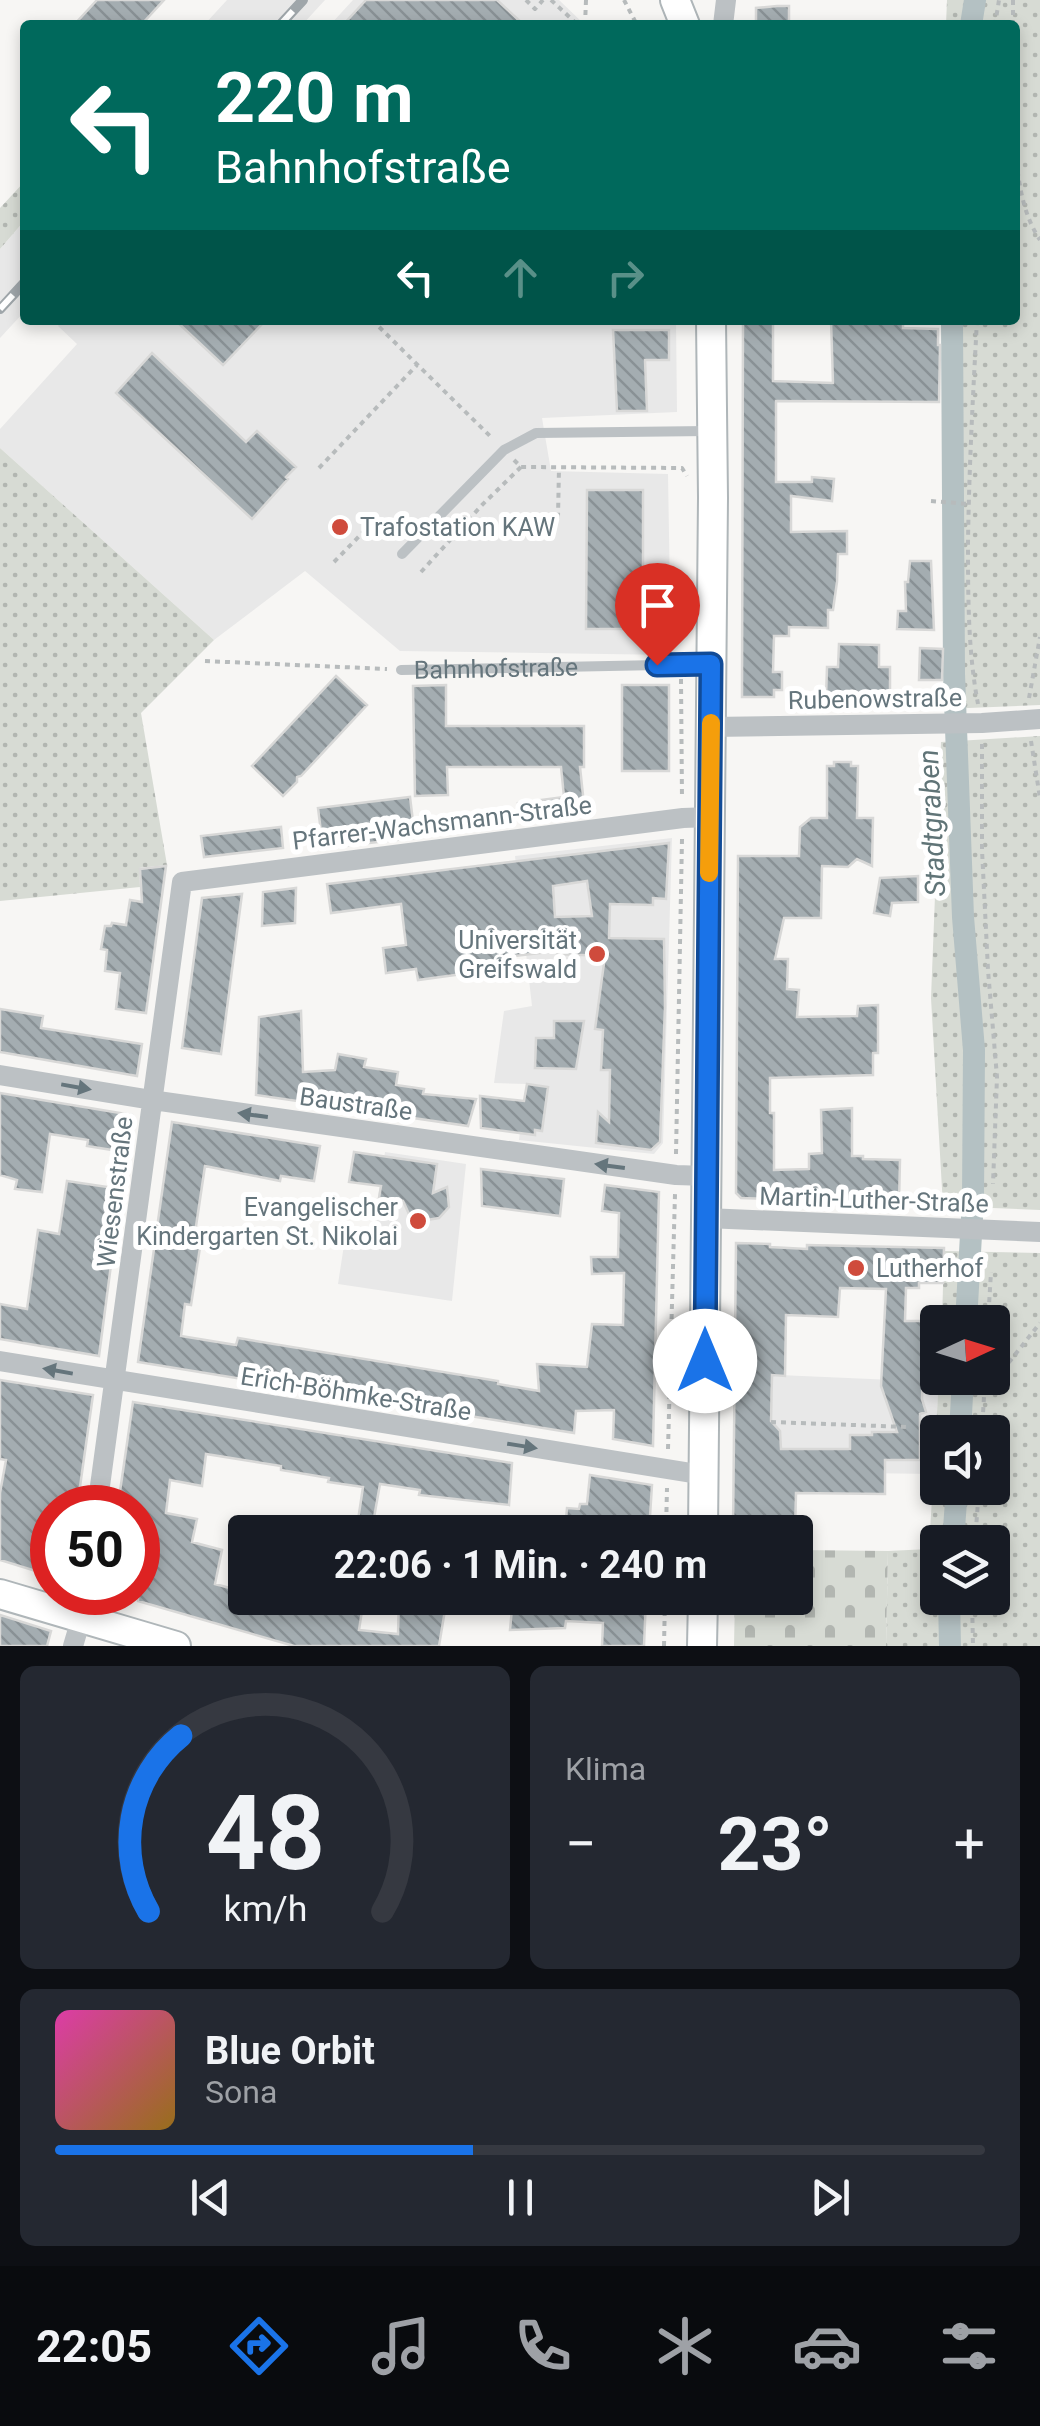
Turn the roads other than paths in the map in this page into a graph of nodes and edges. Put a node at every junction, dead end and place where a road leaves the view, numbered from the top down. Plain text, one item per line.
1 (711, 325) edge
2 (719, 325) edge
3 (712, 372) junction
4 (713, 431) junction
5 (402, 554) dead end
6 (711, 664) junction
7 (402, 670) road end
8 (1033, 719) edge
9 (710, 728) junction
10 (696, 817) junction
11 (182, 882) joint
12 (0, 1075) edge
13 (152, 1100) junction
14 (706, 1176) junction
15 (706, 1218) junction
16 (1040, 1232) edge
17 (0, 1361) edge
18 (115, 1381) junction
19 (704, 1475) junction
20 (100, 1485) edge
21 (703, 1515) edge
22 (0, 1594) edge
23 (702, 1615) edge
24 (80, 1619) edge
25 (176, 1646) edge
26 (702, 1646) edge

1 - 3 main road
2 - 3 street
3 - 4 main road
4 - 5 lane
4 - 6 main road
6 - 7 lane, Bahnhofstraße
6 - 9 main road
8 - 9 street, Rubenowstraße
9 - 10 main road
10 - 11 street, Pfarrer-Wachsmann-Straße
10 - 14 main road
11 - 13 street, Wiesenstraße
12 -> 13 street, Baustraße
14 -> 13 street, Baustraße
13 - 18 street, Wiesenstraße
14 - 15 main road
15 - 16 street, Martin-Luther-Straße
15 - 19 main road
18 -> 17 street, Erich-Böhmke-Straße
18 -> 19 street, Erich-Böhmke-Straße
18 - 20 street, Wiesenstraße
19 - 21 main road
22 - 24 main road
23 - 26 main road
24 - 25 main road

